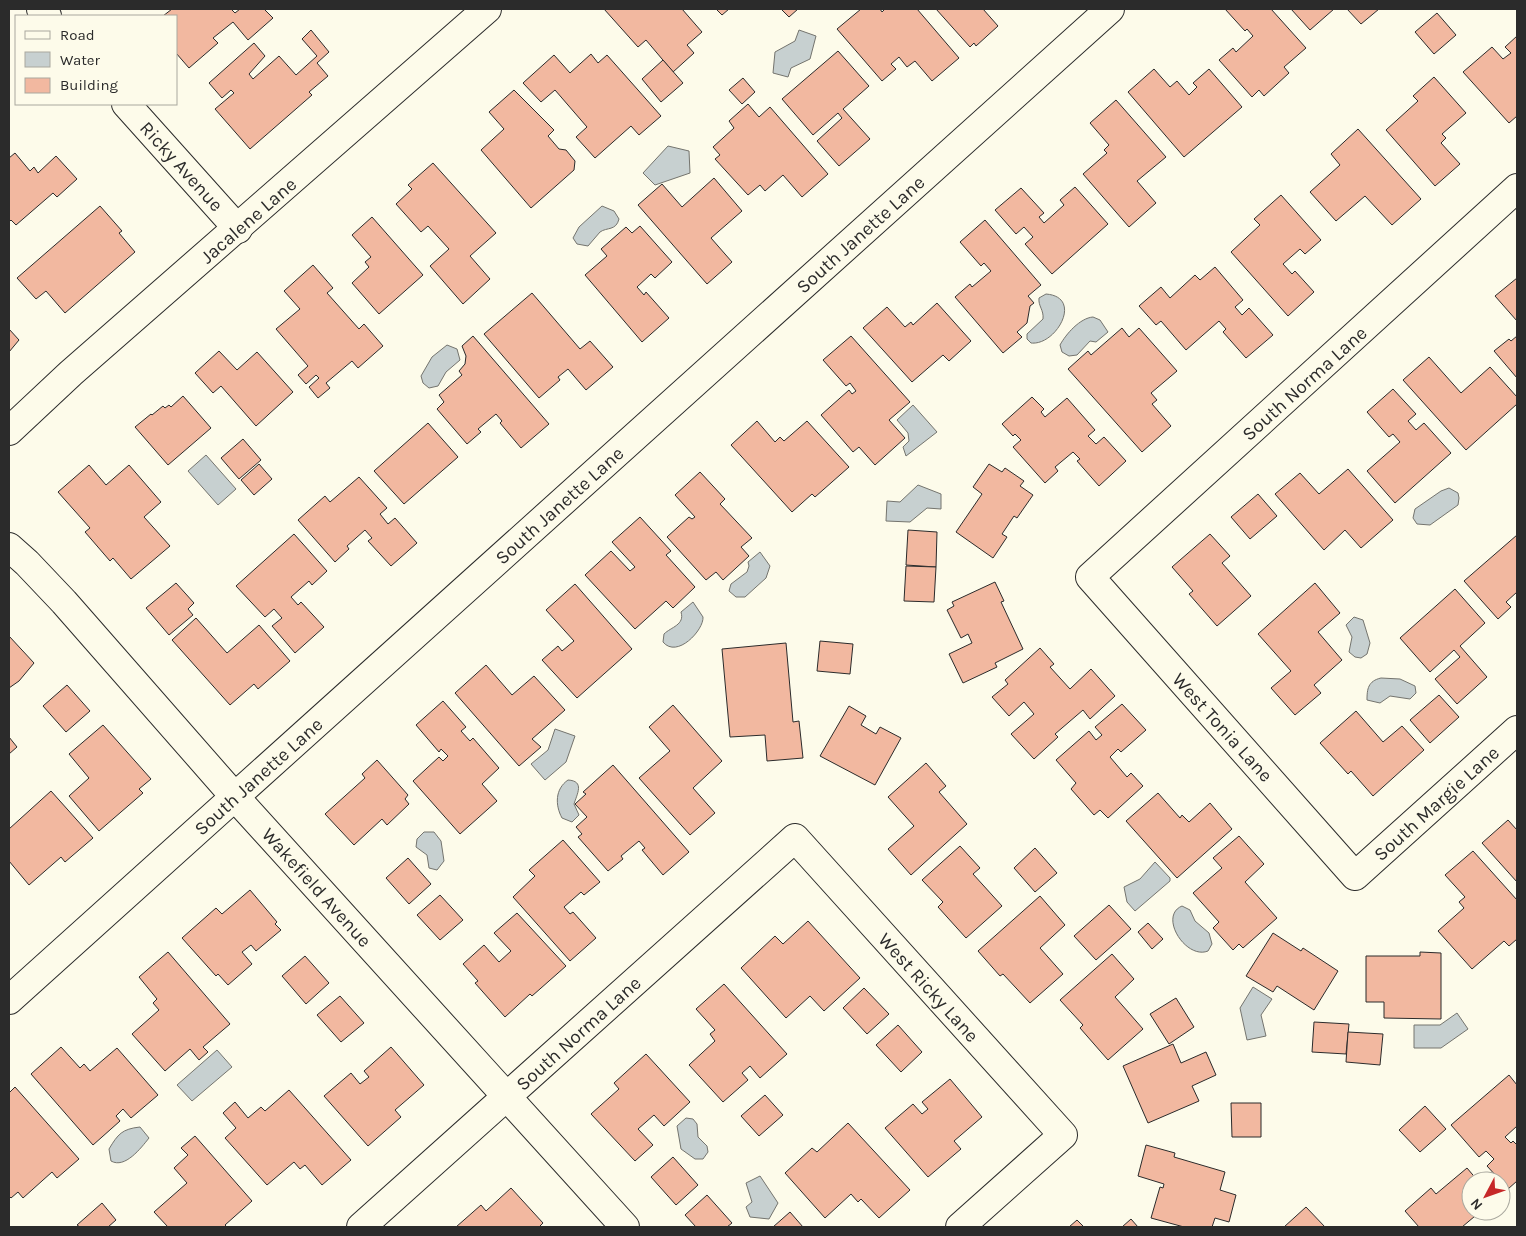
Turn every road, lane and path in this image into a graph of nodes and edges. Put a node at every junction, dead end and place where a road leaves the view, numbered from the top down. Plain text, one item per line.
1 (487, 9) edge
2 (1110, 9) edge
3 (127, 105) edge
4 (1517, 188) edge
5 (238, 229) junction
6 (9, 431) edge
7 (9, 547) edge
8 (1090, 577) joint
9 (1517, 730) edge
10 (235, 797) junction
11 (795, 838) joint
12 (1355, 876) joint
13 (9, 1000) edge
14 (507, 1097) junction
15 (361, 1227) edge
16 (625, 1227) edge
17 (960, 1227) edge

1 - 5 street, Jacalene Lane
2 - 10 street, South Janette Lane
3 - 5 street, Ricky Avenue
4 - 8 street, South Norma Lane
5 - 6 street, Jacalene Lane
7 - 10 street, Wakefield Avenue
8 - 12 street, West Tonia Lane
9 - 12 street, South Margie Lane
10 - 13 street, South Janette Lane
10 - 14 street, Wakefield Avenue
11 - 14 street, South Norma Lane
11 - 17 street, West Ricky Lane
14 - 15 street, South Norma Lane
14 - 16 street, Wakefield Avenue

